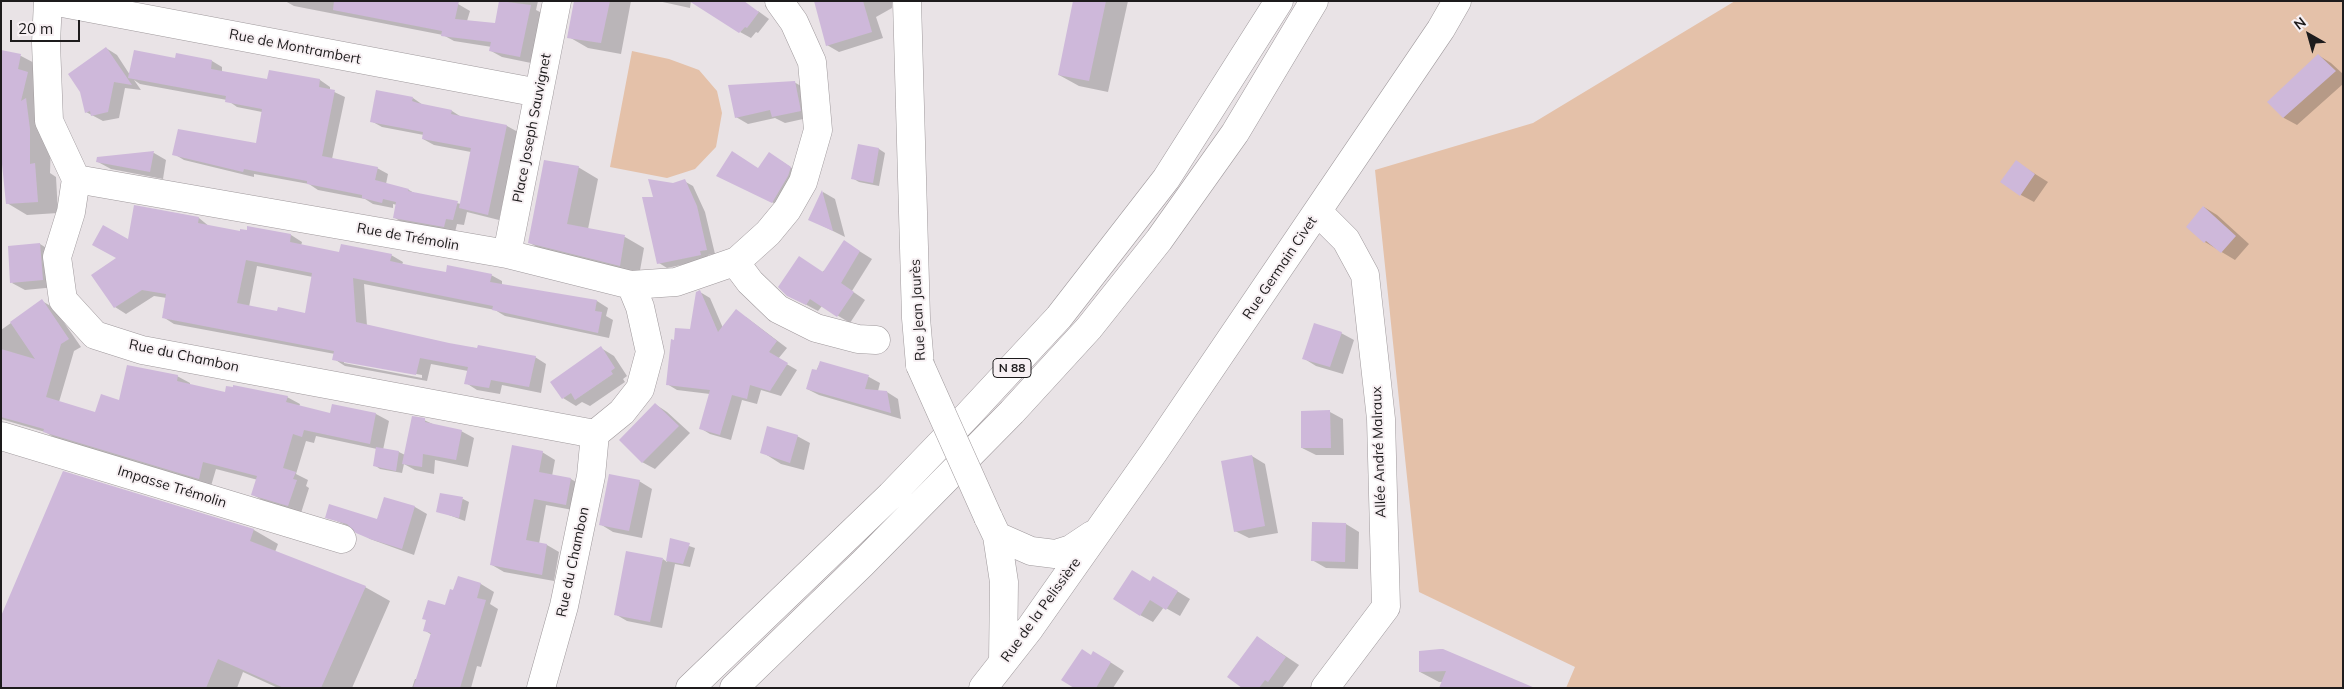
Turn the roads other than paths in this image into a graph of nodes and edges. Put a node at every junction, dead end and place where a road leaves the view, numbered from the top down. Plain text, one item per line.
1 (48, 1) edge
2 (52, 1) edge
3 (557, 1) edge
4 (778, 1) edge
5 (907, 1) edge
6 (1279, 1) edge
7 (1314, 1) edge
8 (1457, 1) edge
9 (539, 93) junction
10 (76, 179) junction
11 (1318, 212) junction
12 (507, 254) junction
13 (735, 262) junction
14 (631, 285) junction
15 (876, 340) dead end
16 (595, 434) junction
17 (1, 436) edge
18 (992, 526) junction
19 (1098, 531) junction
20 (342, 539) dead end
21 (1003, 662) junction
22 (541, 688) edge
23 (690, 688) edge
24 (734, 688) edge
25 (983, 688) edge
26 (1325, 688) edge

1 - 10 main road
2 - 9 main road, Rue de Montrambert
3 - 9 main road, Place Joseph Sauvignet
4 - 13 main road, Rue de Trémolin
5 - 18 main road, Rue Jean Jaurès, bridge
6 - 23 main road, N 88
7 - 24 main road, N 88
8 - 11 main road, Rue Germain Civet
9 - 12 main road, Place Joseph Sauvignet
10 - 12 main road, Rue de Trémolin
10 - 16 main road, Rue du Chambon
11 - 19 main road, Rue Germain Civet
11 - 26 main road, Allée André Malraux
12 - 14 main road, Rue de Trémolin
13 - 14 main road, Rue de Trémolin
13 - 15 main road
14 - 16 main road
16 - 22 main road, Rue du Chambon
17 - 20 main road, Impasse Trémolin
18 - 19 main road
18 - 21 main road, Rue Jean Jaurès
19 - 21 main road, Rue de la Pelissière
21 - 25 main road, Rue de la Pelissière

